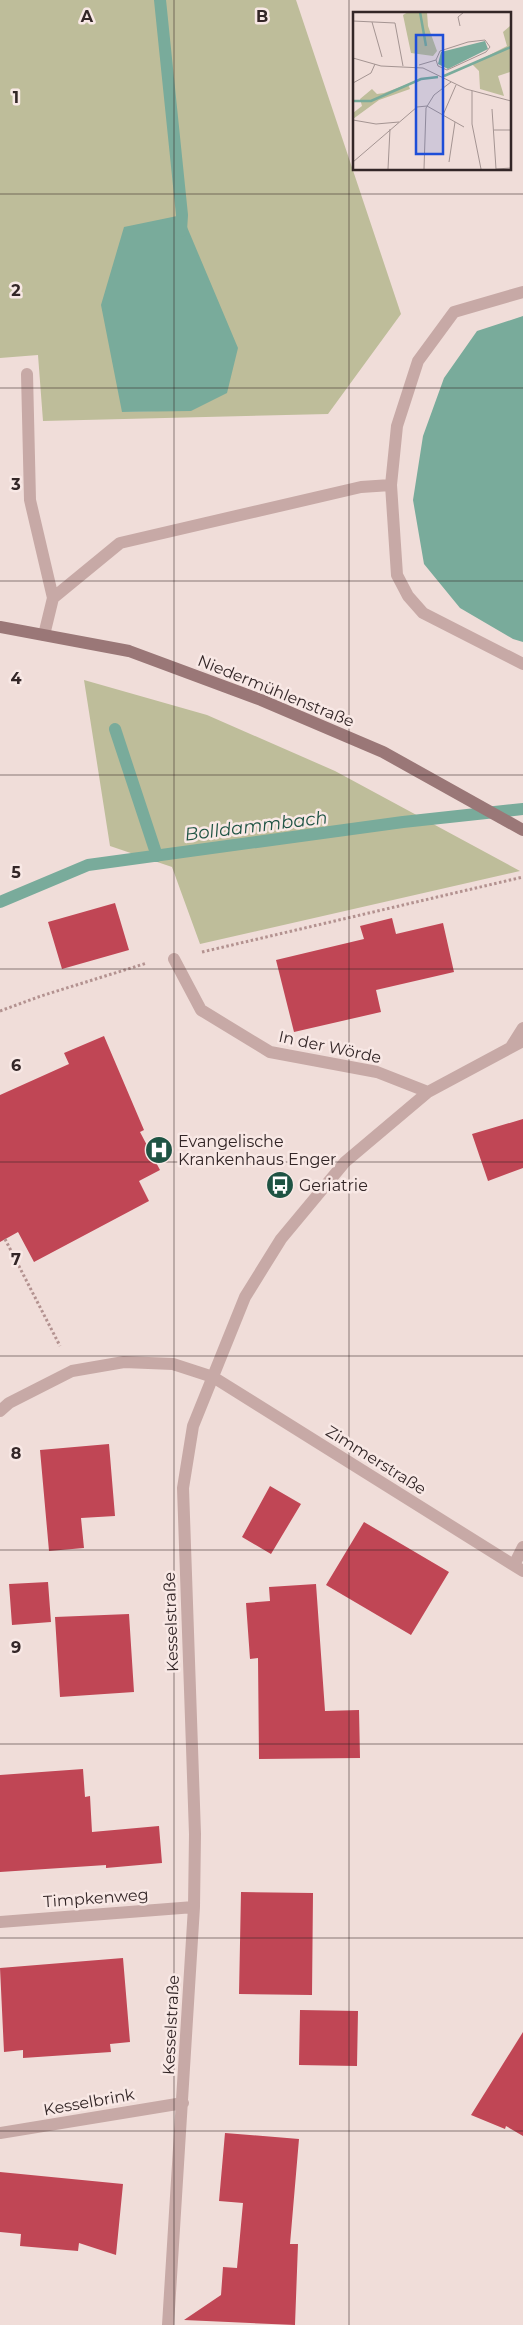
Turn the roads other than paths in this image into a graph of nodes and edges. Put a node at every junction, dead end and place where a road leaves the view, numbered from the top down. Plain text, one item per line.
1 (523, 292) edge
2 (27, 374) dead end
3 (391, 485) junction
4 (53, 598) junction
5 (0, 627) edge
6 (44, 635) junction
7 (523, 664) edge
8 (523, 830) edge
9 (174, 959) road end
10 (523, 1028) edge
11 (523, 1042) edge
12 (510, 1048) junction
13 (428, 1092) junction
14 (213, 1377) junction
15 (0, 1411) edge
16 (523, 1547) edge
17 (518, 1568) edge
18 (194, 1907) junction
19 (0, 1922) edge
20 (182, 2103) junction
21 (0, 2133) edge
22 (168, 2325) edge

1 - 3 street
2 - 4 street
3 - 4 street
3 - 7 street
4 - 6 street
5 - 6 main road, Niedermühlenstraße
6 - 8 main road, Niedermühlenstraße
9 - 13 street, In der Wörde
10 - 12 street, Kesselstraße
11 - 12 street, Kesselstraße
12 - 13 street, Kesselstraße
13 - 14 street, Kesselstraße
14 - 15 street, Zimmerstraße
14 - 17 street, Zimmerstraße
14 - 18 street, Kesselstraße
16 - 17 street
18 - 19 street, Timpkenweg
18 - 20 street, Kesselstraße
20 - 21 street, Kesselbrink
20 - 22 street, Kesselstraße

